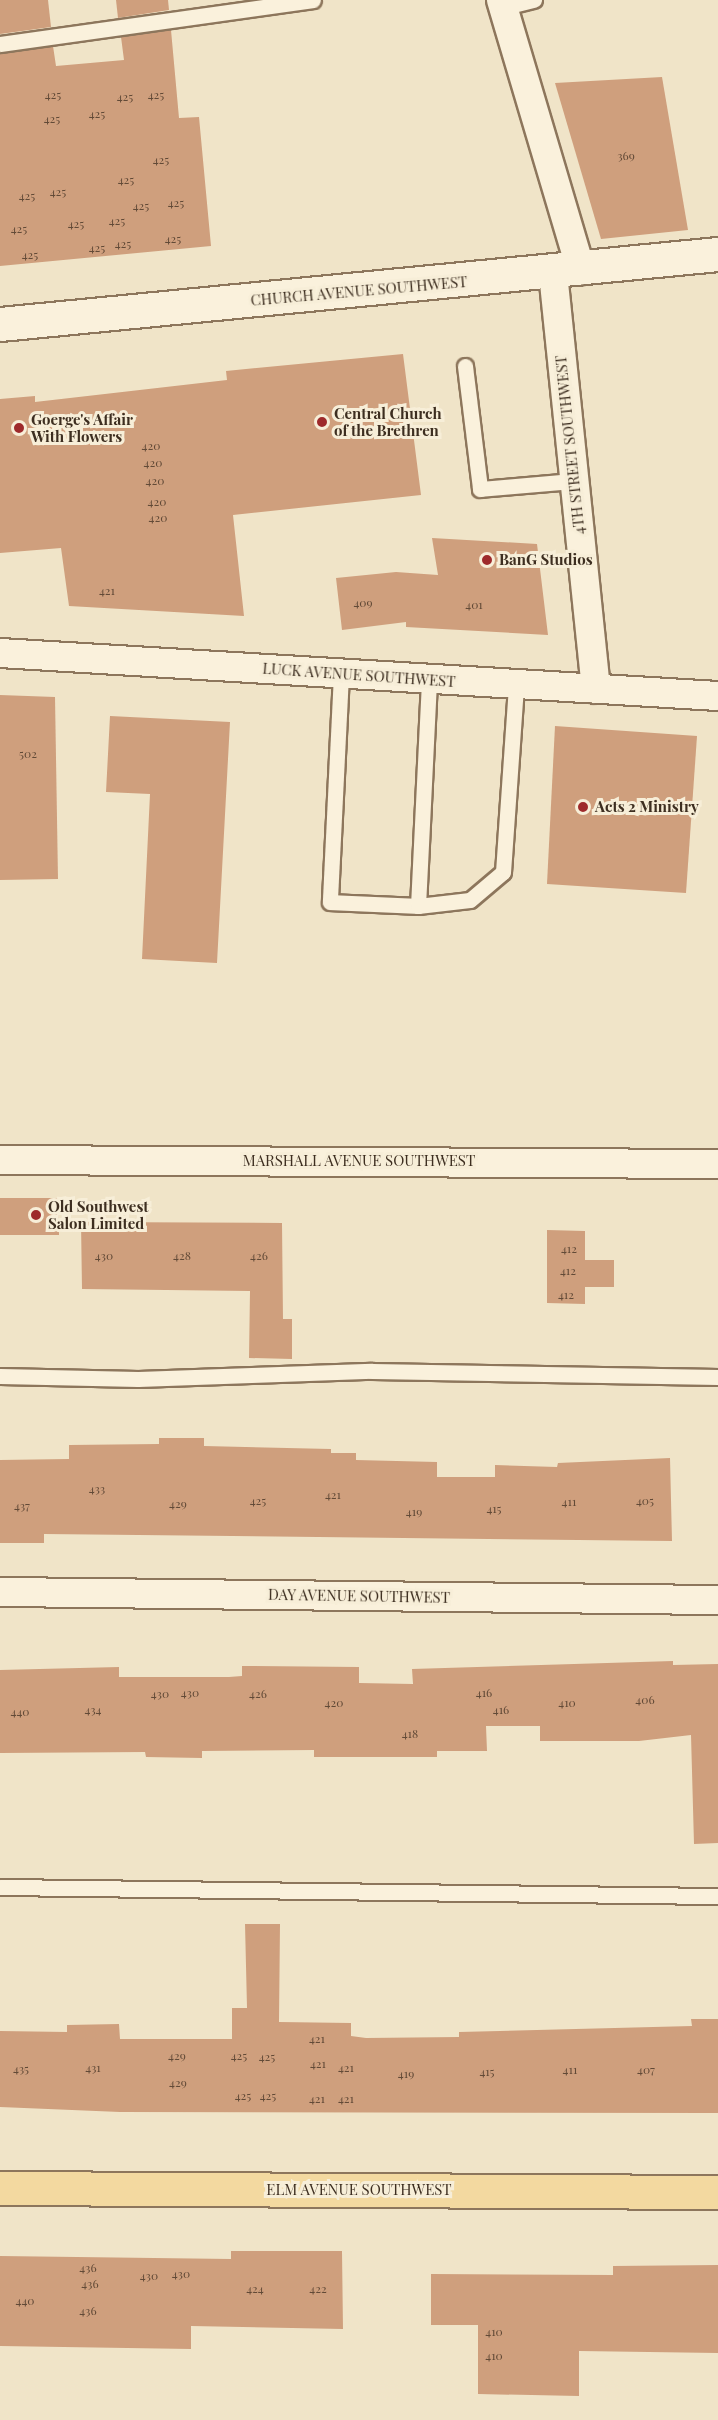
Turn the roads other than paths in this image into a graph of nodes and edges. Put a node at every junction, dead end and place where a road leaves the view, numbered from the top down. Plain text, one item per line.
1 (313, 0) edge
2 (534, 0) edge
3 (503, 3) edge
4 (252, 4) edge
5 (0, 44) edge
6 (718, 254) edge
7 (567, 271) junction
8 (0, 324) edge
9 (465, 366) dead end
10 (574, 481) junction
11 (0, 653) edge
12 (341, 674) junction
13 (429, 680) junction
14 (516, 685) junction
15 (596, 690) junction
16 (718, 696) edge
17 (418, 906) junction
18 (0, 1160) edge
19 (718, 1164) edge
20 (0, 1376) edge
21 (718, 1377) edge
22 (0, 1592) edge
23 (718, 1600) edge
24 (0, 1887) edge
25 (718, 1896) edge
26 (0, 2188) edge
27 (718, 2192) edge

1 - 4 lane
2 - 3 lane
3 - 7 street, 4TH STREET SOUTHWEST
4 - 5 lane
6 - 7 street, CHURCH AVENUE SOUTHWEST
7 - 8 street, CHURCH AVENUE SOUTHWEST
7 - 10 street, 4TH STREET SOUTHWEST
9 - 10 lane
10 - 15 street, 4TH STREET SOUTHWEST
11 - 12 street, LUCK AVENUE SOUTHWEST
12 - 13 street, LUCK AVENUE SOUTHWEST
12 - 17 lane
13 - 14 street, LUCK AVENUE SOUTHWEST
13 - 17 lane
14 - 15 street, LUCK AVENUE SOUTHWEST
14 - 17 lane
15 - 16 street, LUCK AVENUE SOUTHWEST
18 - 19 street, MARSHALL AVENUE SOUTHWEST
20 - 21 lane
22 - 23 street, DAY AVENUE SOUTHWEST
24 - 25 lane
26 - 27 main road, ELM AVENUE SOUTHWEST

